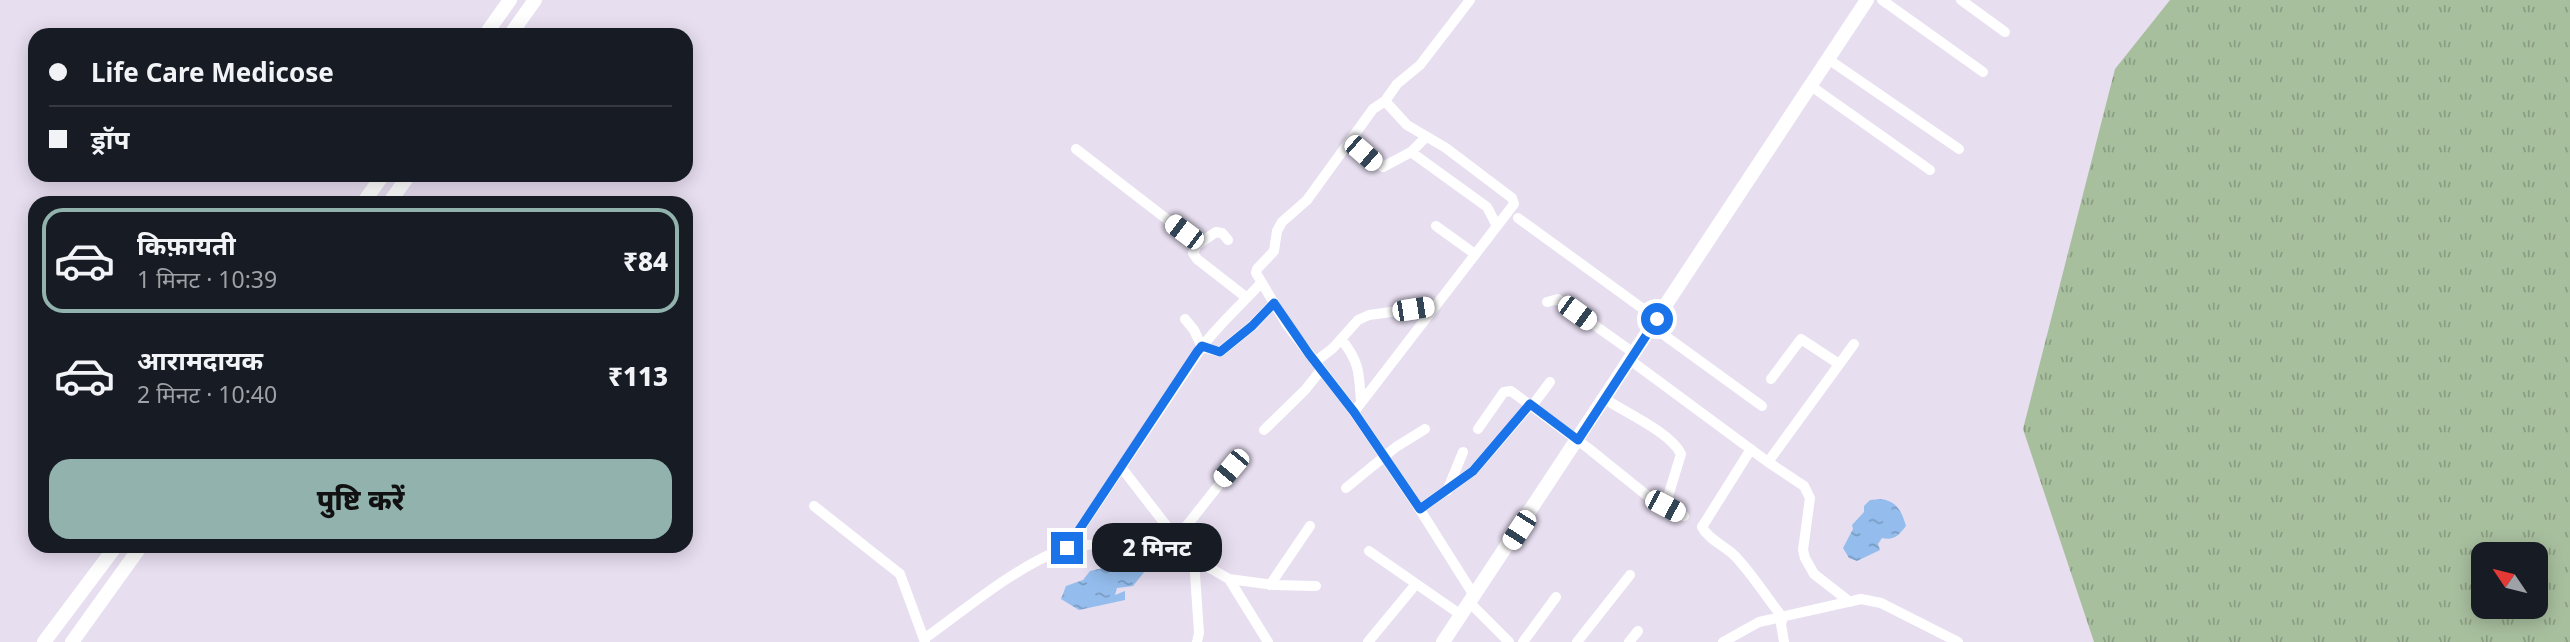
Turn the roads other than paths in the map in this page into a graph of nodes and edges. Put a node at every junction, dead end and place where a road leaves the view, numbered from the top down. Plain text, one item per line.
1 (510, 0) edge
2 (535, 0) edge
3 (1470, 0) edge
4 (1867, 0) edge
5 (1882, 0) edge
6 (1961, 0) edge
7 (490, 28) edge
8 (515, 28) edge
9 (2005, 32) dead end
10 (1828, 60) junction
11 (1983, 72) dead end
12 (1811, 86) junction
13 (1385, 101) junction
14 (1426, 137) junction
15 (1351, 141) junction
16 (1076, 149) dead end
17 (1959, 149) dead end
18 (1411, 152) junction
19 (1930, 170) dead end
20 (1518, 218) dead end
21 (1436, 226) dead end
22 (1497, 226) junction
23 (1228, 240) dead end
24 (1197, 245) junction
25 (1475, 254) junction
26 (1261, 283) junction
27 (1247, 298) junction
28 (1547, 302) dead end
29 (1274, 303) junction
30 (1435, 306) junction
31 (1185, 319) dead end
32 (1655, 323) junction
33 (1809, 329) dead end
34 (1341, 339) junction
35 (1801, 339) junction
36 (1854, 344) dead end
37 (1202, 346) junction
38 (1632, 357) junction
39 (1839, 364) junction
40 (1318, 366) junction
41 (1771, 379) dead end
42 (1550, 382) dead end
43 (1605, 399) junction
44 (1531, 405) junction
45 (1762, 406) dead end
46 (1358, 407) junction
47 (1425, 429) dead end
48 (1478, 429) dead end
49 (1264, 430) dead end
50 (1578, 440) junction
51 (1751, 449) junction
52 (1463, 452) dead end
53 (1384, 456) junction
54 (1241, 457) dead end
55 (1768, 462) junction
56 (1121, 467) junction
57 (1346, 488) dead end
58 (1447, 491) junction
59 (814, 506) dead end
60 (1665, 506) junction
61 (1420, 509) junction
62 (1684, 516) dead end
63 (1310, 526) dead end
64 (1172, 543) junction
65 (1067, 548) junction
66 (1369, 551) dead end
67 (111, 553) edge
68 (136, 553) edge
69 (1194, 559) junction
70 (1630, 575) dead end
71 (1229, 579) junction
72 (1416, 584) junction
73 (1270, 585) junction
74 (1316, 586) dead end
75 (82, 592) junction
76 (1556, 597) dead end
77 (1473, 600) junction
78 (1850, 602) junction
79 (99, 605) junction
80 (1461, 615) junction
81 (1783, 618) junction
82 (1638, 631) dead end
83 (924, 641) edge
84 (44, 642) edge
85 (72, 642) edge
86 (1197, 642) edge
87 (1268, 642) edge
88 (1368, 642) edge
89 (1443, 642) edge
90 (1509, 642) edge
91 (1523, 642) edge
92 (1577, 642) edge
93 (1629, 642) edge
94 (1723, 642) edge
95 (1784, 642) edge
96 (1958, 642) edge

1 - 7 street
2 - 8 street
3 - 13 street
4 - 10 street
5 - 11 street
6 - 9 street
10 - 12 street
10 - 17 street
12 - 19 street
12 - 32 street
13 - 14 street
13 - 15 street
14 - 18 street
14 - 22 street
15 - 18 street
15 - 26 street
16 - 24 street
18 - 22 street
20 - 32 street
21 - 25 street
22 - 25 street
23 - 24 street
24 - 27 street
25 - 30 street
26 - 27 street
26 - 29 street
27 - 37 street
28 - 38 street
29 - 37 street
29 - 40 street
30 - 34 street
30 - 46 street
31 - 37 street
32 - 38 street
32 - 45 street
33 - 35 street
34 - 40 street
34 - 46 street
35 - 39 street
35 - 41 street
36 - 39 street
37 - 56 street
38 - 43 street
38 - 51 street
39 - 55 street
40 - 46 street
40 - 49 street
42 - 44 street
43 - 50 street
43 - 60 street
44 - 48 street
44 - 50 street
44 - 58 street
46 - 53 street
47 - 53 street
50 - 60 street
50 - 77 street
51 - 55 street
51 - 81 street
52 - 58 street
53 - 57 street
53 - 61 street
54 - 64 street
55 - 78 street
56 - 64 street
56 - 65 street
58 - 61 street
59 - 83 street
60 - 62 street
61 - 77 street
63 - 73 street
64 - 65 street
64 - 69 street
65 - 83 street
66 - 72 street
67 - 75 street
68 - 79 street
69 - 71 street
69 - 86 street
70 - 92 street
71 - 73 street
71 - 87 street
72 - 80 street
72 - 88 street
73 - 74 street
75 - 79 street
75 - 84 street
76 - 91 street
77 - 80 street
77 - 90 street
78 - 81 street
78 - 96 street
79 - 85 street
80 - 89 street
81 - 94 street
81 - 95 street
82 - 93 street

